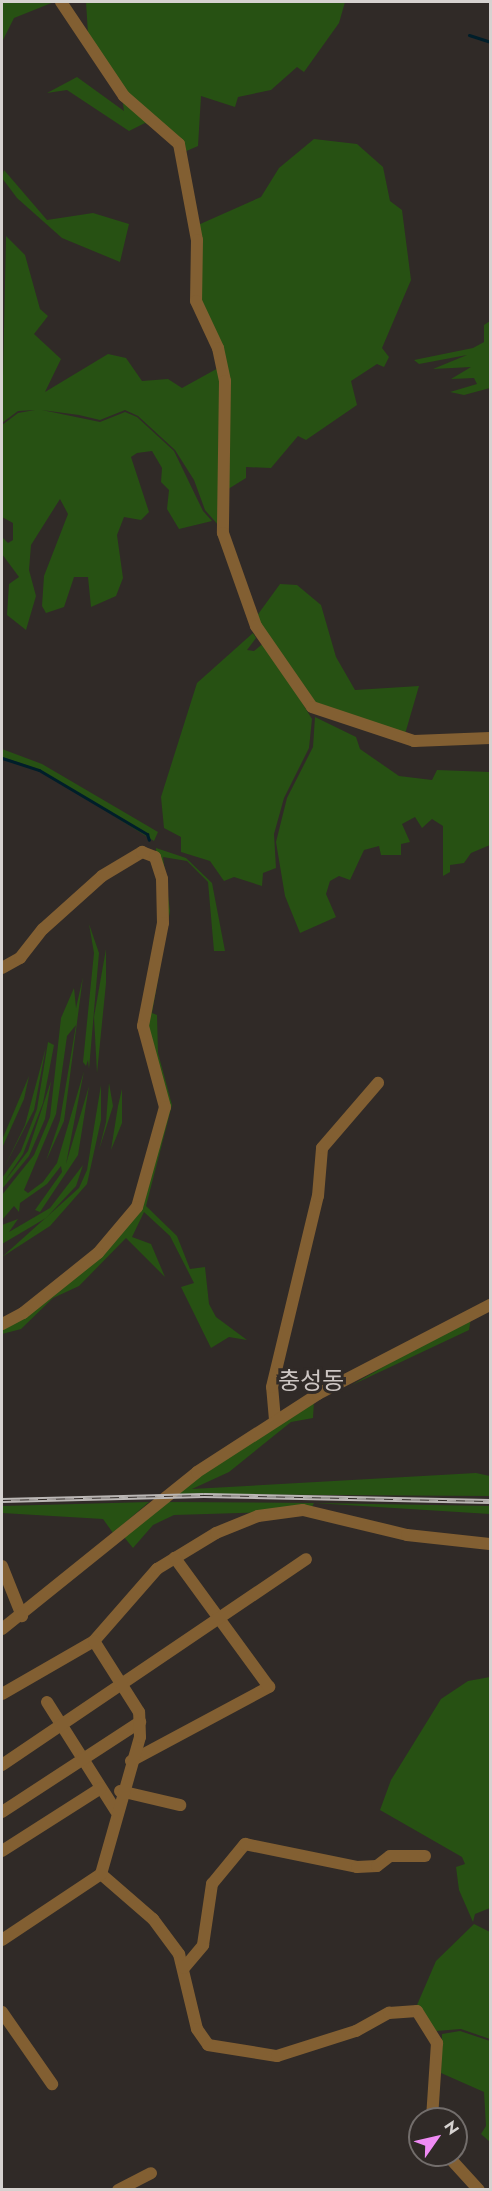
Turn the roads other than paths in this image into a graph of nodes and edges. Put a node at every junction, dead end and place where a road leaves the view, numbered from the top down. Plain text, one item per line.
1 (61, 2) edge
2 (490, 738) edge
3 (2, 968) edge
4 (378, 1083) dead end
5 (490, 1305) edge
6 (2, 1324) edge
7 (275, 1420) junction
8 (490, 1544) edge
9 (175, 1558) junction
10 (306, 1559) dead end
11 (2, 1566) edge
12 (22, 1616) junction
13 (219, 1620) junction
14 (2, 1629) edge
15 (94, 1641) junction
16 (125, 1685) junction
17 (2, 1694) edge
18 (47, 1702) dead end
19 (140, 1722) junction
20 (62, 1725) junction
21 (83, 1760) junction
22 (131, 1761) junction
23 (2, 1765) edge
24 (101, 1788) junction
25 (120, 1791) junction
26 (180, 1805) dead end
27 (116, 1811) junction
28 (2, 1812) edge
29 (2, 1851) edge
30 (425, 1857) dead end
31 (101, 1874) junction
32 (2, 1940) edge
33 (184, 1968) junction
34 (2, 2012) edge
35 (52, 2084) dead end
36 (433, 2107) edge
37 (458, 2167) edge
38 (151, 2173) dead end
39 (118, 2190) edge
40 (479, 2190) edge

1 - 2 street
3 - 6 street
4 - 7 street
5 - 7 street
7 - 12 street
8 - 9 street
9 - 13 street
9 - 15 street
10 - 13 street
11 - 12 street
12 - 14 street
13 - 16 street
13 - 22 street
15 - 16 street
15 - 17 street
16 - 19 street
16 - 20 street
18 - 20 street
19 - 21 street
19 - 22 street
20 - 21 street
20 - 23 street
21 - 24 street
21 - 28 street
22 - 25 street
24 - 27 street
24 - 29 street
25 - 26 street
25 - 27 street
27 - 31 street
30 - 33 street
31 - 32 street
31 - 33 street
33 - 36 street
34 - 35 street
37 - 40 street
38 - 39 street

